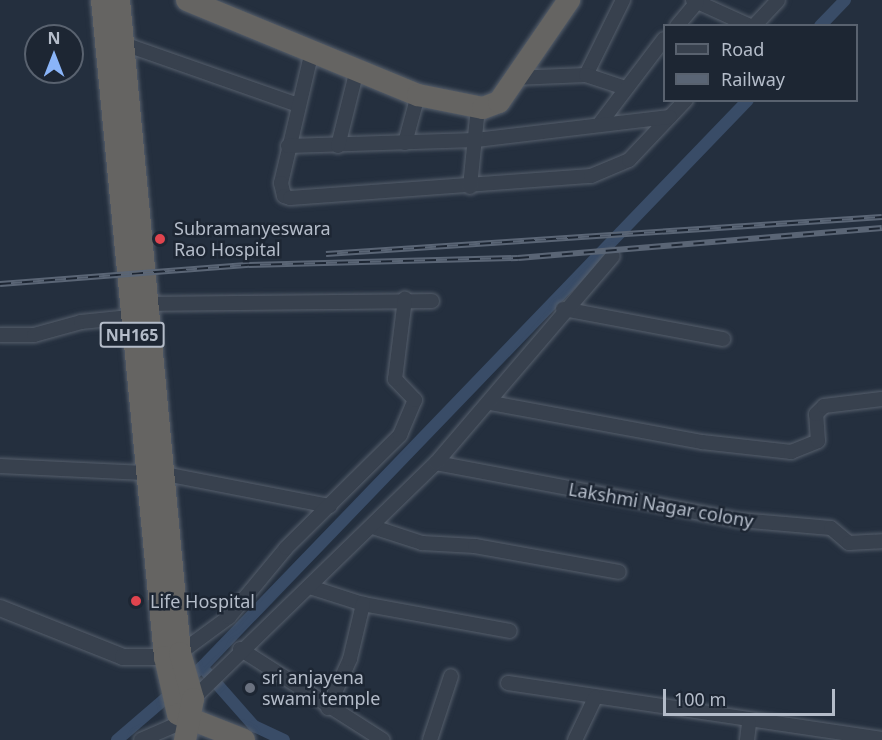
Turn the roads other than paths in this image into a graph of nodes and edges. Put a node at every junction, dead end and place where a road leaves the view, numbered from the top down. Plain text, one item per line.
1 (102, 0) edge
2 (119, 0) edge
3 (186, 0) edge
4 (568, 0) edge
5 (622, 0) edge
6 (778, 0) edge
7 (695, 1) edge
8 (678, 24) edge
9 (747, 24) edge
10 (754, 24) edge
11 (663, 40) edge
12 (124, 44) junction
13 (312, 51) junction
14 (357, 70) junction
15 (586, 75) junction
16 (514, 78) junction
17 (625, 88) junction
18 (418, 95) junction
19 (684, 102) edge
20 (298, 105) junction
21 (478, 108) junction
22 (670, 117) junction
23 (601, 122) junction
24 (476, 140) junction
25 (405, 143) junction
26 (288, 146) junction
27 (338, 146) junction
28 (470, 187) junction
29 (613, 256) dead end
30 (405, 299) junction
31 (432, 301) dead end
32 (563, 309) junction
33 (138, 311) junction
34 (0, 335) edge
35 (723, 339) dead end
36 (882, 399) edge
37 (491, 403) junction
38 (436, 463) junction
39 (0, 466) edge
40 (156, 474) junction
41 (330, 506) junction
42 (373, 527) junction
43 (882, 541) edge
44 (619, 572) dead end
45 (313, 588) junction
46 (363, 604) junction
47 (0, 608) edge
48 (510, 631) dead end
49 (240, 649) junction
50 (174, 661) junction
51 (451, 676) dead end
52 (508, 683) dead end
53 (595, 698) junction
54 (189, 705) edge
55 (328, 708) junction
56 (748, 723) junction
57 (882, 739) edge
58 (141, 740) edge
59 (244, 740) edge
60 (383, 740) edge
61 (430, 740) edge
62 (575, 740) edge
63 (747, 740) edge

1 - 33 highway, NH165
2 - 12 highway, NH165
3 - 13 highway
4 - 16 highway
5 - 15 street
6 - 10 street
7 - 8 street
7 - 9 street
11 - 17 street
12 - 20 street
12 - 33 highway, NH165
13 - 14 highway
13 - 20 street
14 - 18 highway
14 - 27 street
15 - 16 street
15 - 17 street
16 - 21 highway
17 - 23 street
18 - 21 highway
18 - 25 street
19 - 22 street
20 - 26 street
21 - 24 street
22 - 23 street
22 - 28 street
23 - 24 street
24 - 25 street
24 - 28 street
25 - 27 street
26 - 27 street
26 - 28 street
29 - 32 street
30 - 31 street
30 - 33 street
30 - 41 street
32 - 35 street
32 - 37 street
33 - 34 street
33 - 40 highway, NH165
36 - 37 street
37 - 38 street
38 - 42 street
38 - 43 street, Lakshmi Nagar colony
39 - 40 street
40 - 41 street
40 - 50 highway, NH165
41 - 50 street
42 - 44 street
42 - 45 street
45 - 46 street
45 - 49 street
46 - 48 street
46 - 55 street
47 - 50 street
49 - 54 street
49 - 55 street
50 - 54 highway, NH165
51 - 61 street
52 - 53 street
53 - 56 street
53 - 62 street
54 - 58 street
54 - 59 highway
55 - 60 street
56 - 57 street
56 - 63 street

